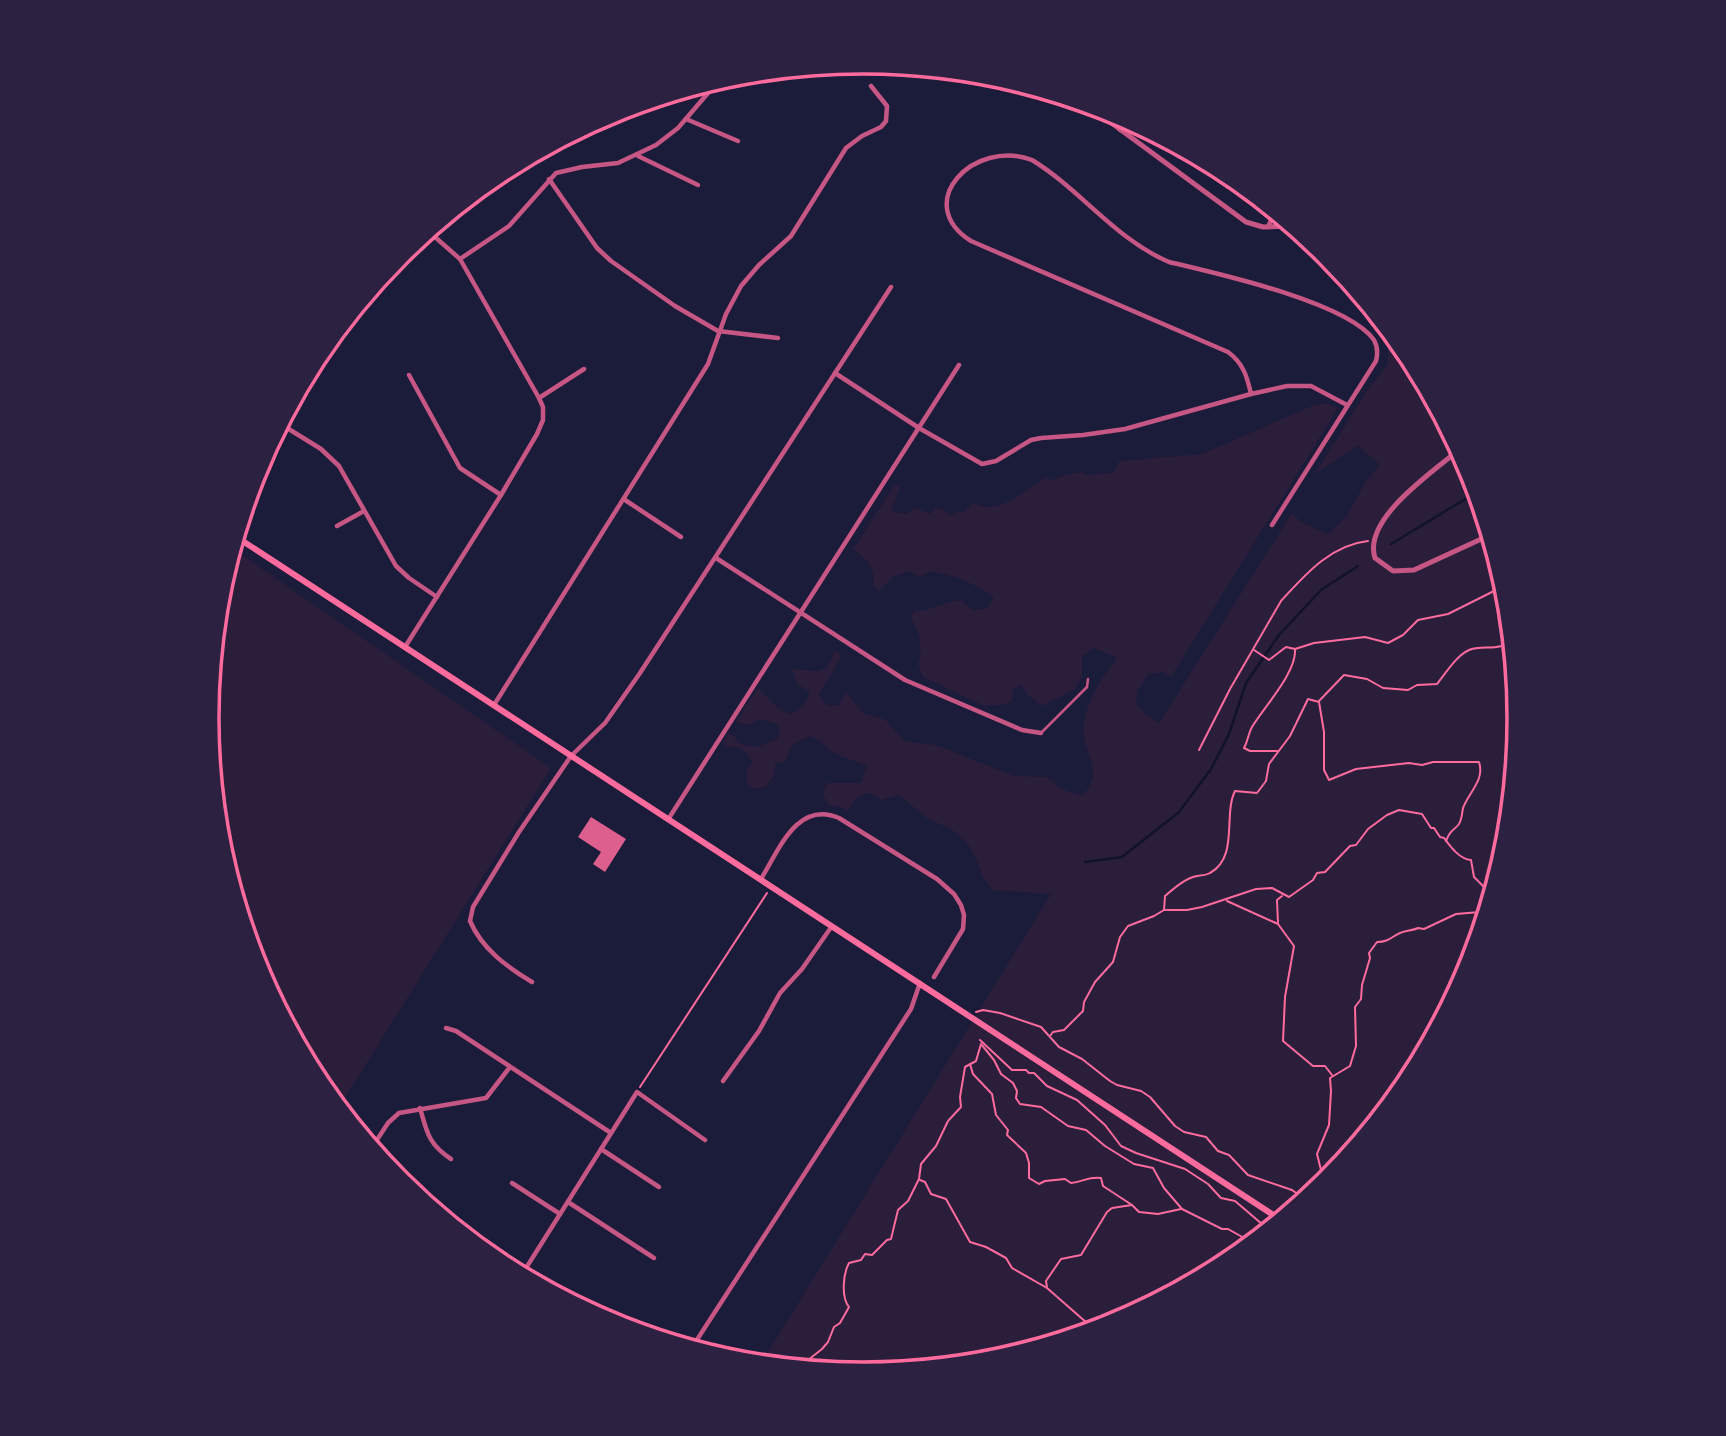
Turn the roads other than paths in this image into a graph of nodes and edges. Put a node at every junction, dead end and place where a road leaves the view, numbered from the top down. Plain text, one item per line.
1 (870, 86) dead end
2 (709, 92) edge
3 (687, 118) junction
4 (1112, 124) edge
5 (1120, 130) joint
6 (738, 141) dead end
7 (637, 155) junction
8 (549, 179) junction
9 (698, 185) dead end
10 (1271, 220) edge
11 (1268, 227) junction
12 (1280, 227) edge
13 (434, 236) edge
14 (460, 259) junction
15 (891, 287) dead end
16 (718, 331) junction
17 (778, 338) dead end
18 (960, 365) dead end
19 (584, 369) dead end
20 (835, 373) junction
21 (409, 375) dead end
22 (1251, 394) junction
23 (539, 398) junction
24 (1347, 405) junction
25 (919, 428) junction
26 (287, 429) edge
27 (1451, 456) edge
28 (501, 495) junction
29 (625, 500) junction
30 (365, 511) junction
31 (1272, 525) dead end
32 (337, 526) dead end
33 (681, 537) dead end
34 (1482, 539) edge
35 (243, 541) edge
36 (716, 558) junction
37 (437, 597) junction
38 (800, 613) junction
39 (405, 647) junction
40 (1088, 679) dead end
41 (494, 705) junction
42 (1041, 733) joint
43 (571, 755) junction
44 (669, 818) junction
45 (761, 878) junction
46 (832, 926) junction
47 (934, 977) dead end
48 (532, 982) dead end
49 (920, 984) junction
50 (446, 1028) dead end
51 (510, 1066) junction
52 (723, 1081) dead end
53 (420, 1108) junction
54 (611, 1133) junction
55 (705, 1140) dead end
56 (377, 1141) edge
57 (601, 1149) junction
58 (451, 1159) dead end
59 (512, 1183) dead end
60 (659, 1187) dead end
61 (568, 1202) junction
62 (560, 1214) junction
63 (1273, 1215) edge
64 (654, 1258) dead end
65 (527, 1267) edge
66 (696, 1341) edge

1 - 16 street
2 - 3 street
3 - 6 street
3 - 7 street
4 - 5 street
5 - 11 street
7 - 8 street
7 - 9 street
8 - 14 street
8 - 16 street
10 - 11 street
11 - 12 street
13 - 14 street
14 - 23 street
15 - 20 street
16 - 17 street
16 - 29 street
18 - 25 street
19 - 23 street
20 - 25 street
20 - 36 street
21 - 28 street
22 - 24 street
22 - 24 street
22 - 25 street
23 - 28 street
24 - 31 street
25 - 38 street
26 - 30 street
27 - 34 street
28 - 37 street
29 - 33 street
29 - 41 street
30 - 32 street
30 - 37 street
35 - 39 main road
36 - 38 street
36 - 43 street
37 - 39 street
38 - 42 street
38 - 44 street
39 - 41 main road
40 - 42 lane
41 - 43 main road
43 - 44 main road
43 - 48 street
44 - 45 main road
45 - 46 main road
45 - 47 street
46 - 49 main road
46 - 52 street
49 - 63 main road
49 - 66 street
50 - 51 street
51 - 53 street
51 - 54 street
53 - 56 street
53 - 58 street
54 - 55 street
54 - 57 street
57 - 60 street
57 - 61 street
59 - 62 street
61 - 62 street
61 - 64 street
62 - 65 street

